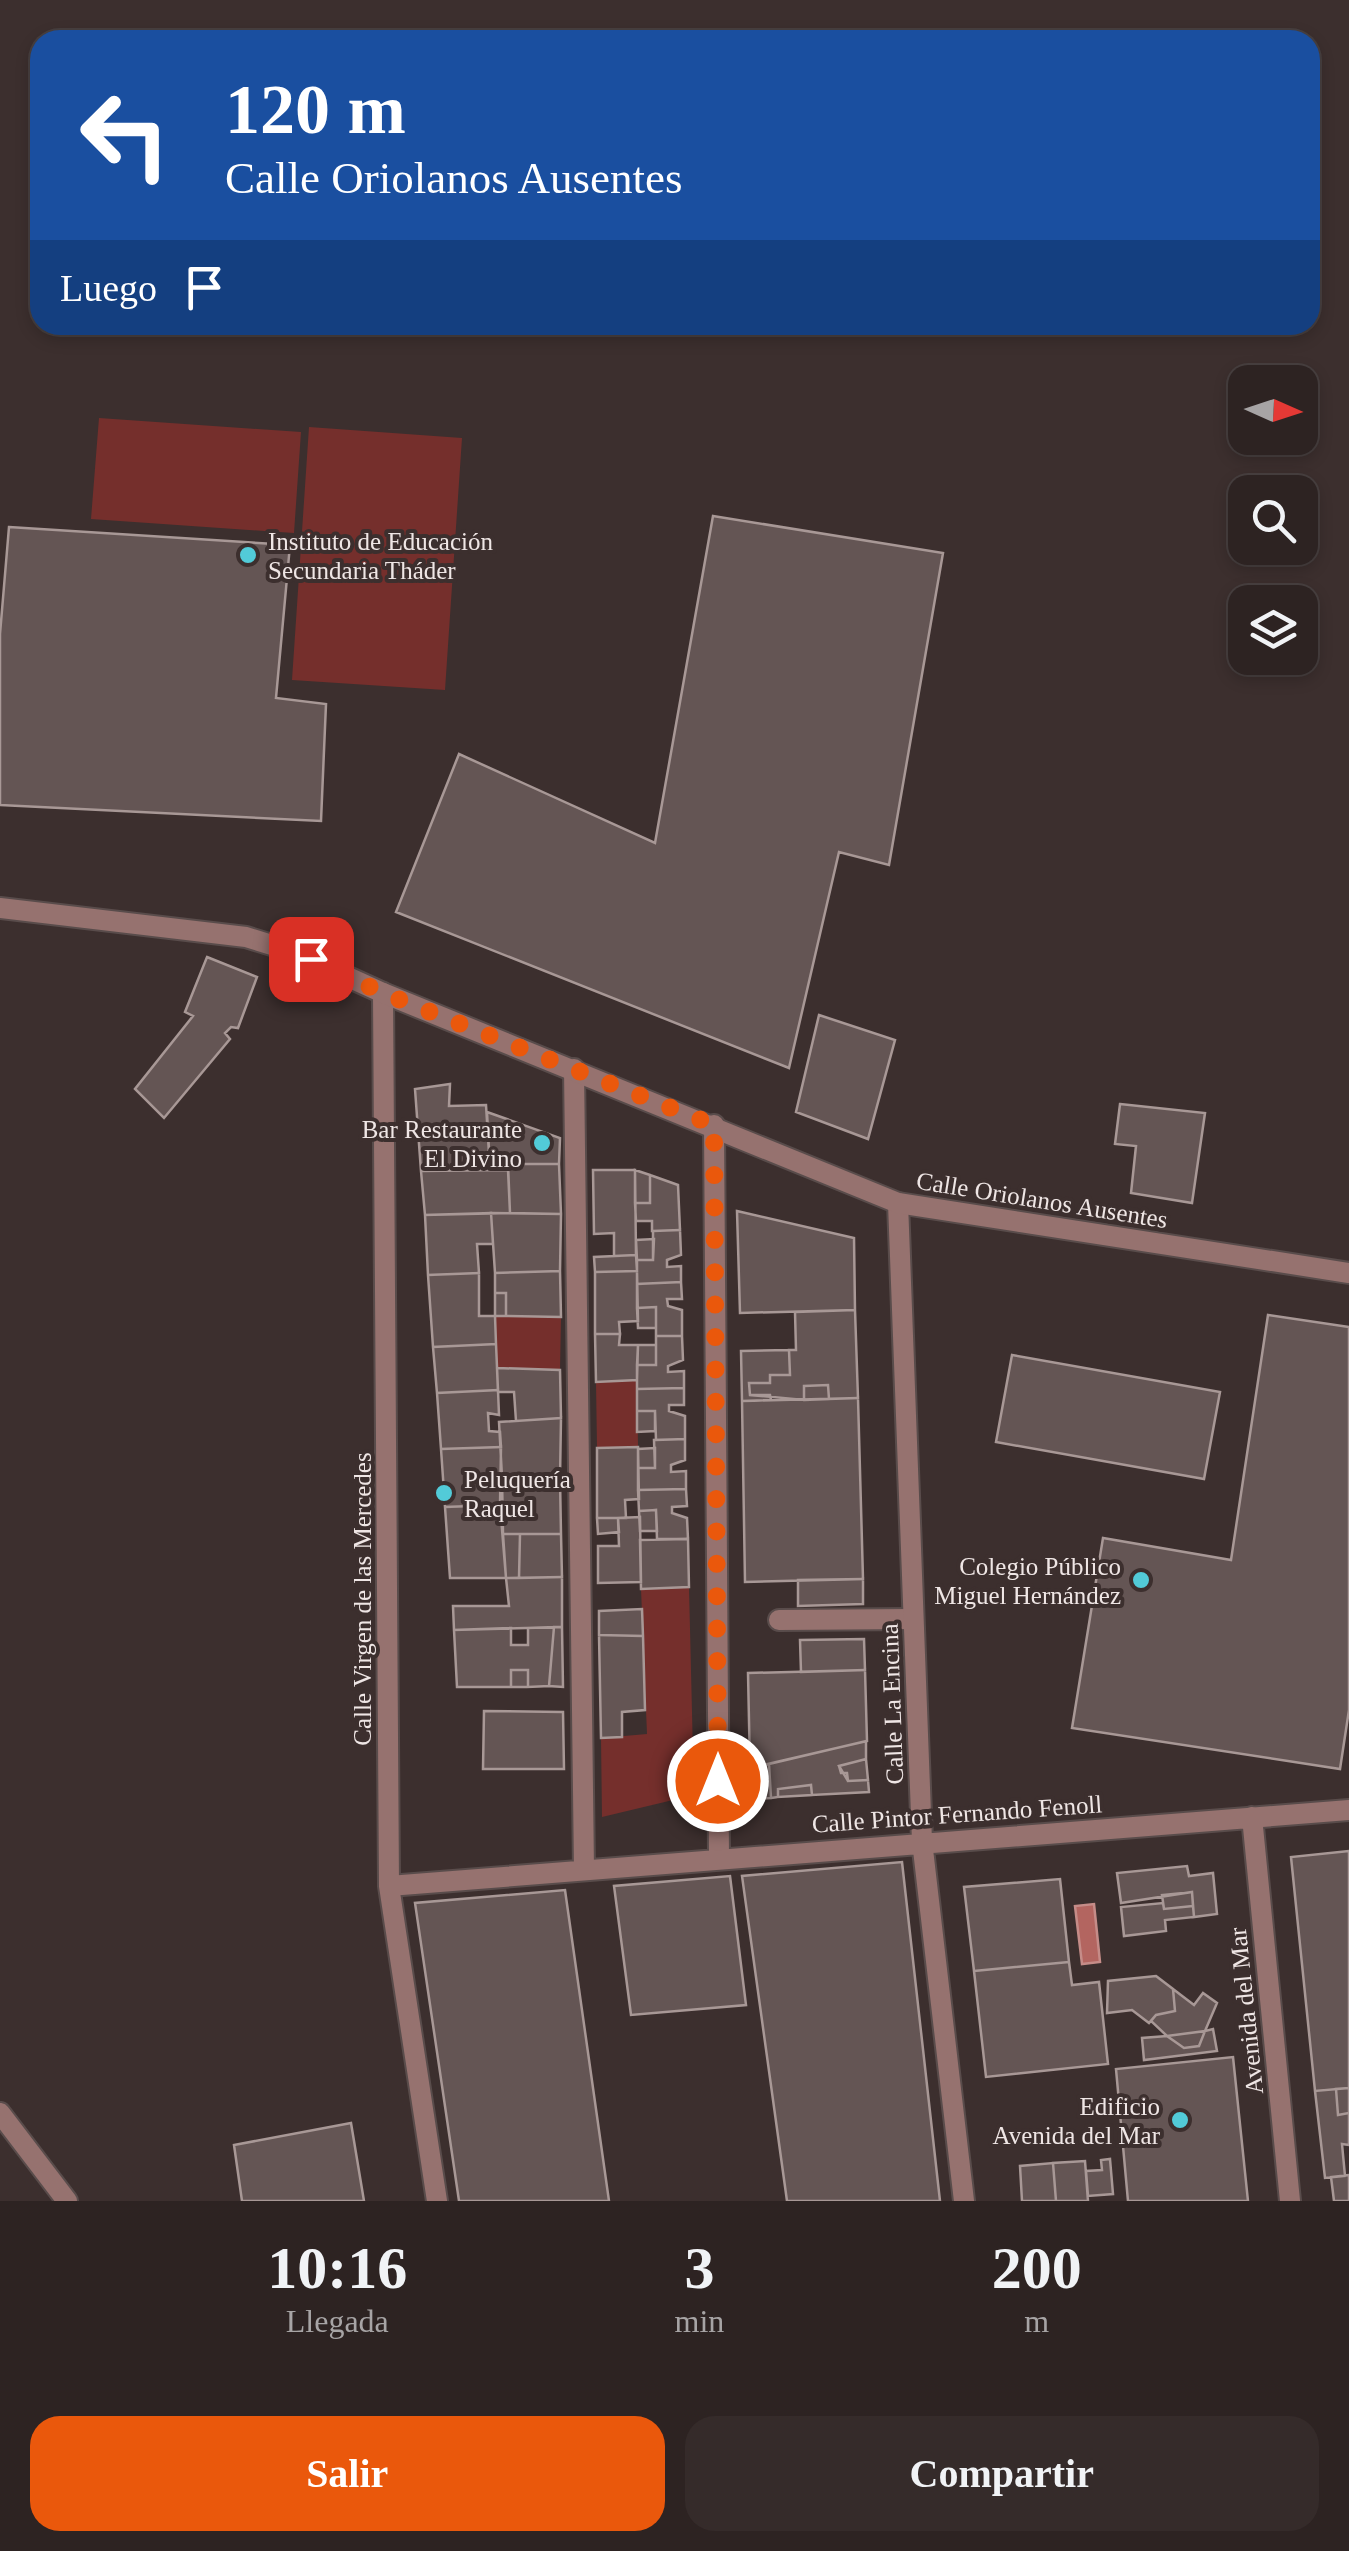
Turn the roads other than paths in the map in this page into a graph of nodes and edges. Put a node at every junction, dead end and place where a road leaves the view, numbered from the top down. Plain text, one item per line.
1 (0, 908) edge
2 (383, 993) junction
3 (574, 1070) junction
4 (714, 1125) junction
5 (898, 1203) junction
6 (1349, 1273) edge
7 (914, 1619) junction
8 (780, 1620) dead end
9 (1349, 1810) edge
10 (1252, 1817) junction
11 (922, 1841) junction
12 (719, 1858) junction
13 (584, 1870) junction
14 (390, 1886) junction
15 (0, 2113) edge
16 (67, 2201) edge
17 (437, 2201) edge
18 (964, 2201) edge
19 (1290, 2201) edge

1 - 2 street, Calle Oriolanos Ausentes
2 - 3 street, Calle Oriolanos Ausentes
2 - 14 street, Calle Virgen de las Mercedes
3 - 4 street, Calle Oriolanos Ausentes
3 - 13 street
4 - 5 street, Calle Oriolanos Ausentes
4 - 12 street
5 - 6 street, Calle Oriolanos Ausentes
5 - 7 street, Calle La Encina
7 - 8 street
7 - 11 street, Calle La Encina
9 - 10 street, Calle Pintor Fernando Fenoll
10 - 11 street, Calle Pintor Fernando Fenoll
10 - 19 street, Avenida del Mar
11 - 12 street, Calle Pintor Fernando Fenoll
11 - 18 street, Calle La Encina
12 - 13 street, Calle Pintor Fernando Fenoll
13 - 14 street, Calle Pintor Fernando Fenoll
14 - 17 street, Calle Virgen de las Mercedes
15 - 16 street

